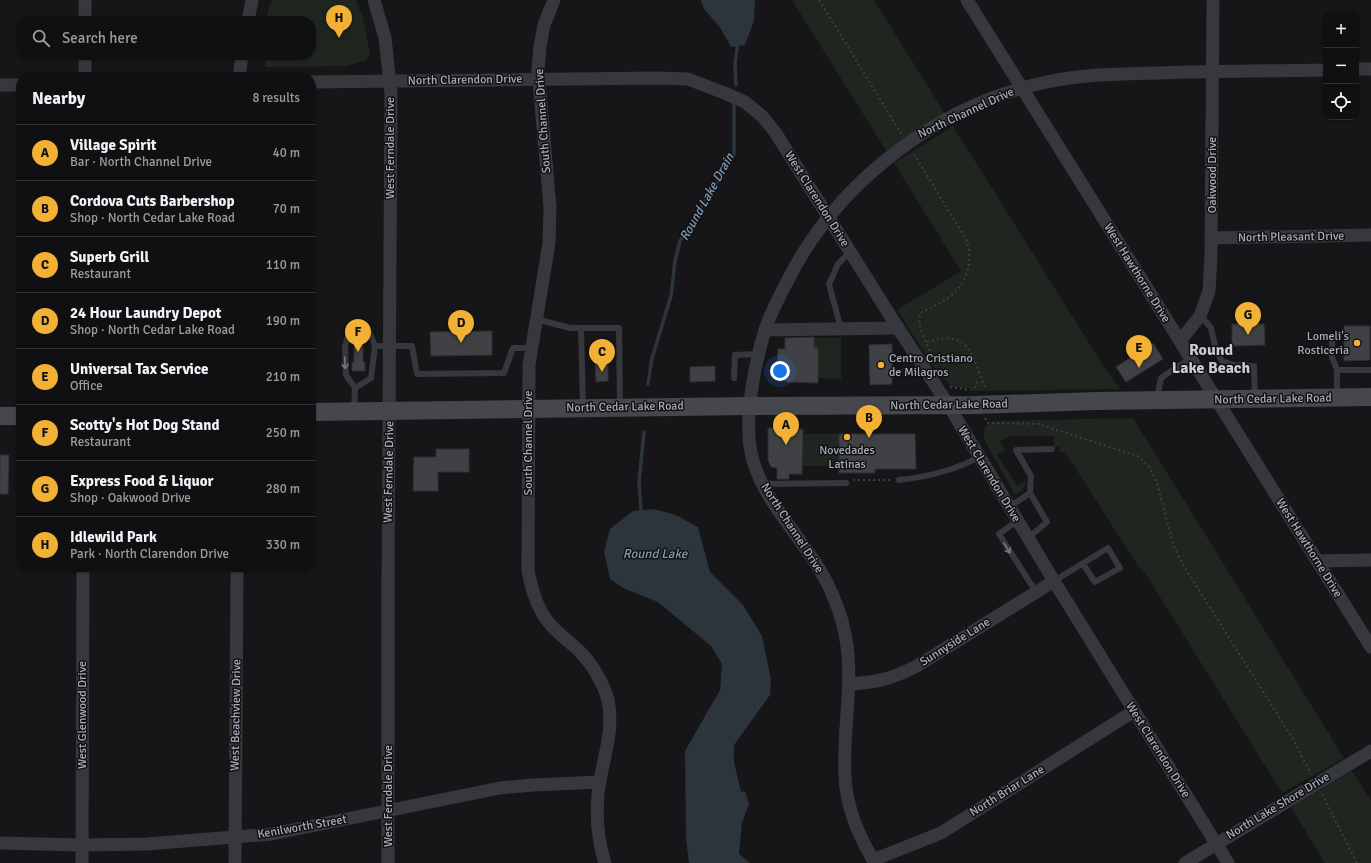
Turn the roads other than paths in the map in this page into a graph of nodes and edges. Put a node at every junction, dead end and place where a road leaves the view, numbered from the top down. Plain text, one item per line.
1 (85, 0) edge
2 (252, 0) edge
3 (374, 0) edge
4 (554, 0) edge
5 (968, 0) edge
6 (1212, 0) edge
7 (85, 16) edge
8 (249, 16) edge
9 (85, 60) edge
10 (241, 60) edge
11 (1359, 69) edge
12 (1371, 69) edge
13 (1323, 70) edge
14 (85, 72) edge
15 (240, 72) edge
16 (1212, 72) junction
17 (539, 79) junction
18 (390, 81) junction
19 (316, 82) edge
20 (0, 85) edge
21 (16, 85) edge
22 (1022, 88) junction
23 (735, 97) joint
24 (829, 218) junction
25 (1371, 235) edge
26 (1211, 238) junction
27 (850, 252) junction
28 (1200, 316) junction
29 (536, 319) junction
30 (582, 328) junction
31 (898, 328) junction
32 (841, 329) junction
33 (765, 330) junction
34 (1332, 337) dead end
35 (1180, 341) junction
36 (375, 346) junction
37 (390, 346) junction
38 (531, 348) junction
39 (760, 354) junction
40 (1191, 358) junction
41 (1337, 370) junction
42 (1371, 370) edge
43 (734, 378) dead end
44 (355, 388) junction
45 (1371, 397) edge
46 (1337, 398) junction
47 (1218, 399) junction
48 (1255, 399) junction
49 (1157, 400) junction
50 (751, 406) junction
51 (949, 406) junction
52 (620, 407) junction
53 (583, 408) junction
54 (528, 409) junction
55 (354, 411) junction
56 (390, 411) junction
57 (316, 412) edge
58 (0, 416) edge
59 (16, 416) edge
60 (1052, 449) dead end
61 (979, 457) junction
62 (899, 480) road end
63 (846, 483) road end
64 (762, 484) junction
65 (1030, 493) junction
66 (1009, 507) junction
67 (1017, 521) junction
68 (1028, 538) junction
69 (1371, 560) edge
70 (1317, 561) junction
71 (1083, 564) junction
72 (83, 572) edge
73 (237, 572) edge
74 (1054, 581) junction
75 (1036, 592) junction
76 (1371, 647) edge
77 (850, 684) junction
78 (1134, 710) junction
79 (1371, 751) edge
80 (600, 782) junction
81 (388, 812) junction
82 (235, 838) junction
83 (0, 843) edge
84 (1216, 844) junction
85 (82, 845) junction
86 (874, 862) edge
87 (82, 863) edge
88 (235, 863) edge
89 (388, 863) edge
90 (605, 863) edge
91 (1185, 863) edge
92 (1228, 863) edge

1 - 7 street
2 - 8 street
3 - 18 street, West Ferndale Drive
4 - 17 street, South Channel Drive
5 - 22 street, West Hawthorne Drive
6 - 16 street, Oakwood Drive
9 - 14 street
10 - 15 street
11 - 12 street
13 - 16 street, North Channel Drive
16 - 22 street, North Channel Drive
16 - 26 street, Oakwood Drive
17 - 18 street, North Clarendon Drive
17 - 23 street, North Clarendon Drive
17 - 29 street, South Channel Drive
18 - 19 street, North Clarendon Drive
18 - 37 street, West Ferndale Drive
20 - 21 street
22 - 24 street, North Channel Drive
22 - 35 street, West Hawthorne Drive
23 - 24 street, West Clarendon Drive
24 - 27 street, West Clarendon Drive
24 - 33 street, North Channel Drive
25 - 26 street, North Pleasant Drive
26 - 28 street, Oakwood Drive
27 - 31 street, West Clarendon Drive
27 - 32 lane
28 - 35 street, Oakwood Drive
28 - 48 lane
29 - 30 lane
29 - 38 street, South Channel Drive
30 - 52 lane
30 - 53 lane
31 - 32 street
31 - 51 street, West Clarendon Drive
32 - 33 street
33 - 39 street, North Channel Drive
34 - 41 lane
35 - 40 street, West Hawthorne Drive
36 - 37 lane
36 - 44 lane
36 -> 44 lane
37 - 38 lane
37 - 56 street, West Ferndale Drive
38 - 54 street, South Channel Drive
39 - 43 lane
39 - 50 street, North Channel Drive
40 - 47 street, West Hawthorne Drive
40 - 49 lane
41 - 42 lane
41 - 46 lane
44 - 55 lane
45 - 46 main road, North Cedar Lake Road
46 - 48 main road, North Cedar Lake Road
47 - 48 main road, North Cedar Lake Road
47 - 49 main road, North Cedar Lake Road
47 - 70 street, West Hawthorne Drive
49 - 51 main road, North Cedar Lake Road
50 - 51 main road, North Cedar Lake Road
50 - 52 main road, North Cedar Lake Road
50 - 64 street, North Channel Drive
51 - 61 street, West Clarendon Drive
52 - 53 main road, North Cedar Lake Road
53 - 54 main road, North Cedar Lake Road
54 - 56 main road, North Cedar Lake Road
54 - 80 street, South Channel Drive
55 - 56 main road, North Cedar Lake Road
55 - 57 main road, North Cedar Lake Road
56 - 81 street, West Ferndale Drive
58 - 59 main road
60 - 65 lane
61 - 62 lane
61 - 66 street, West Clarendon Drive
63 - 64 lane
64 - 77 street, North Channel Drive
65 - 66 lane
65 - 68 lane
66 - 67 street, West Clarendon Drive
67 - 68 street, West Clarendon Drive
67 -> 75 lane
68 - 74 street, West Clarendon Drive
69 - 70 street
70 - 76 street, West Hawthorne Drive
71 - 71 lane
71 - 74 lane
72 - 85 street, West Glenwood Drive
73 - 82 street, West Beachview Drive
74 - 75 street, Sunnyside Lane
74 - 78 street, West Clarendon Drive
75 - 77 street, Sunnyside Lane
77 - 86 street, North Channel Drive
78 - 84 street, West Clarendon Drive
78 - 86 street, North Briar Lane
79 - 84 street, North Lake Shore Drive
80 - 81 street, Kenilworth Street
80 - 90 street, South Channel Drive
81 - 82 street, Kenilworth Street
81 - 89 street, West Ferndale Drive
82 - 85 street, Kenilworth Street
82 - 88 street, West Beachview Drive
83 - 85 street, Kenilworth Street
84 - 91 street, North Lake Shore Drive
84 - 92 street, West Clarendon Drive
85 - 87 street, West Glenwood Drive

